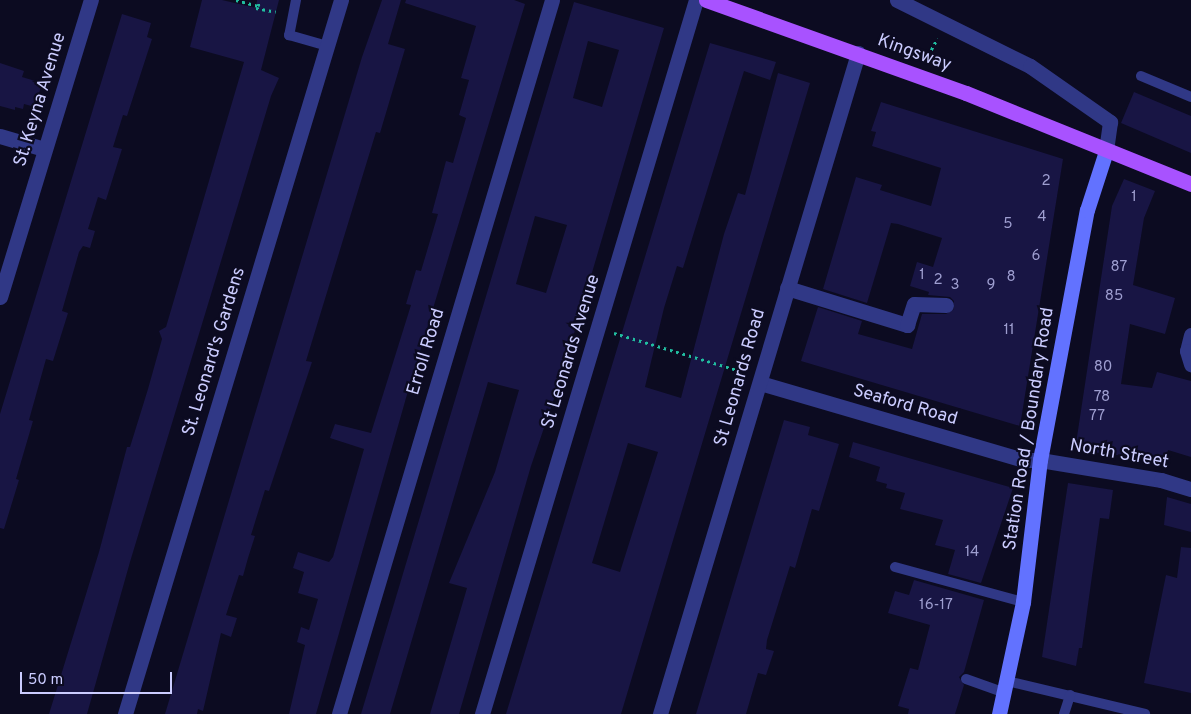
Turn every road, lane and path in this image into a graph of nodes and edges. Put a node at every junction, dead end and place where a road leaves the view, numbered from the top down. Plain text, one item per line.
1 (91, 0) edge
2 (236, 0) edge
3 (296, 0) edge
4 (341, 0) edge
5 (552, 0) edge
6 (696, 0) edge
7 (706, 0) edge
8 (897, 0) edge
9 (260, 2) dead end
10 (257, 7) junction
11 (276, 12) dead end
12 (327, 46) junction
13 (858, 53) junction
14 (1141, 76) dead end
15 (1191, 97) edge
16 (0, 136) edge
17 (44, 149) junction
18 (1106, 151) junction
19 (1191, 184) edge
20 (787, 288) junction
21 (0, 297) edge
22 (946, 305) dead end
23 (599, 328) junction
24 (1191, 335) edge
25 (1191, 364) edge
26 (761, 380) junction
27 (1040, 460) junction
28 (1191, 489) edge
29 (895, 567) dead end
30 (1023, 602) junction
31 (966, 679) dead end
32 (1006, 687) junction
33 (1070, 695) junction
34 (126, 714) edge
35 (339, 714) edge
36 (482, 714) edge
37 (660, 714) edge
38 (999, 714) edge
39 (1064, 714) edge
40 (1146, 714) edge

1 - 17 street, St. Keyna Avenue
2 - 10 path
3 - 12 lane
4 - 12 street, St. Leonard's Gardens
5 - 35 street, Erroll Road
6 - 23 street, St Leonards Avenue
7 - 13 main road, Kingsway
8 - 18 street
9 - 10 path
10 - 11 path
12 - 34 street, St. Leonard's Gardens
13 - 18 main road, Kingsway
13 - 20 street, St Leonards Road
14 - 15 lane
16 - 17 street
17 - 21 street, St. Keyna Avenue
18 - 19 main road, Kingsway
18 - 27 main road, Station Road / Boundary Road
20 - 22 street
20 - 26 street, St Leonards Road
23 - 26 path
23 - 36 street, St Leonards Avenue
24 - 25 street
26 - 27 street, Seaford Road
26 - 37 street, St Leonards Road
27 - 28 street, North Street
27 - 30 main road, Station Road / Boundary Road
29 - 30 lane
30 - 32 main road, Station Road / Boundary Road
31 - 32 lane
32 - 33 lane
32 - 38 main road, Station Road / Boundary Road
33 - 39 lane
33 - 40 lane

